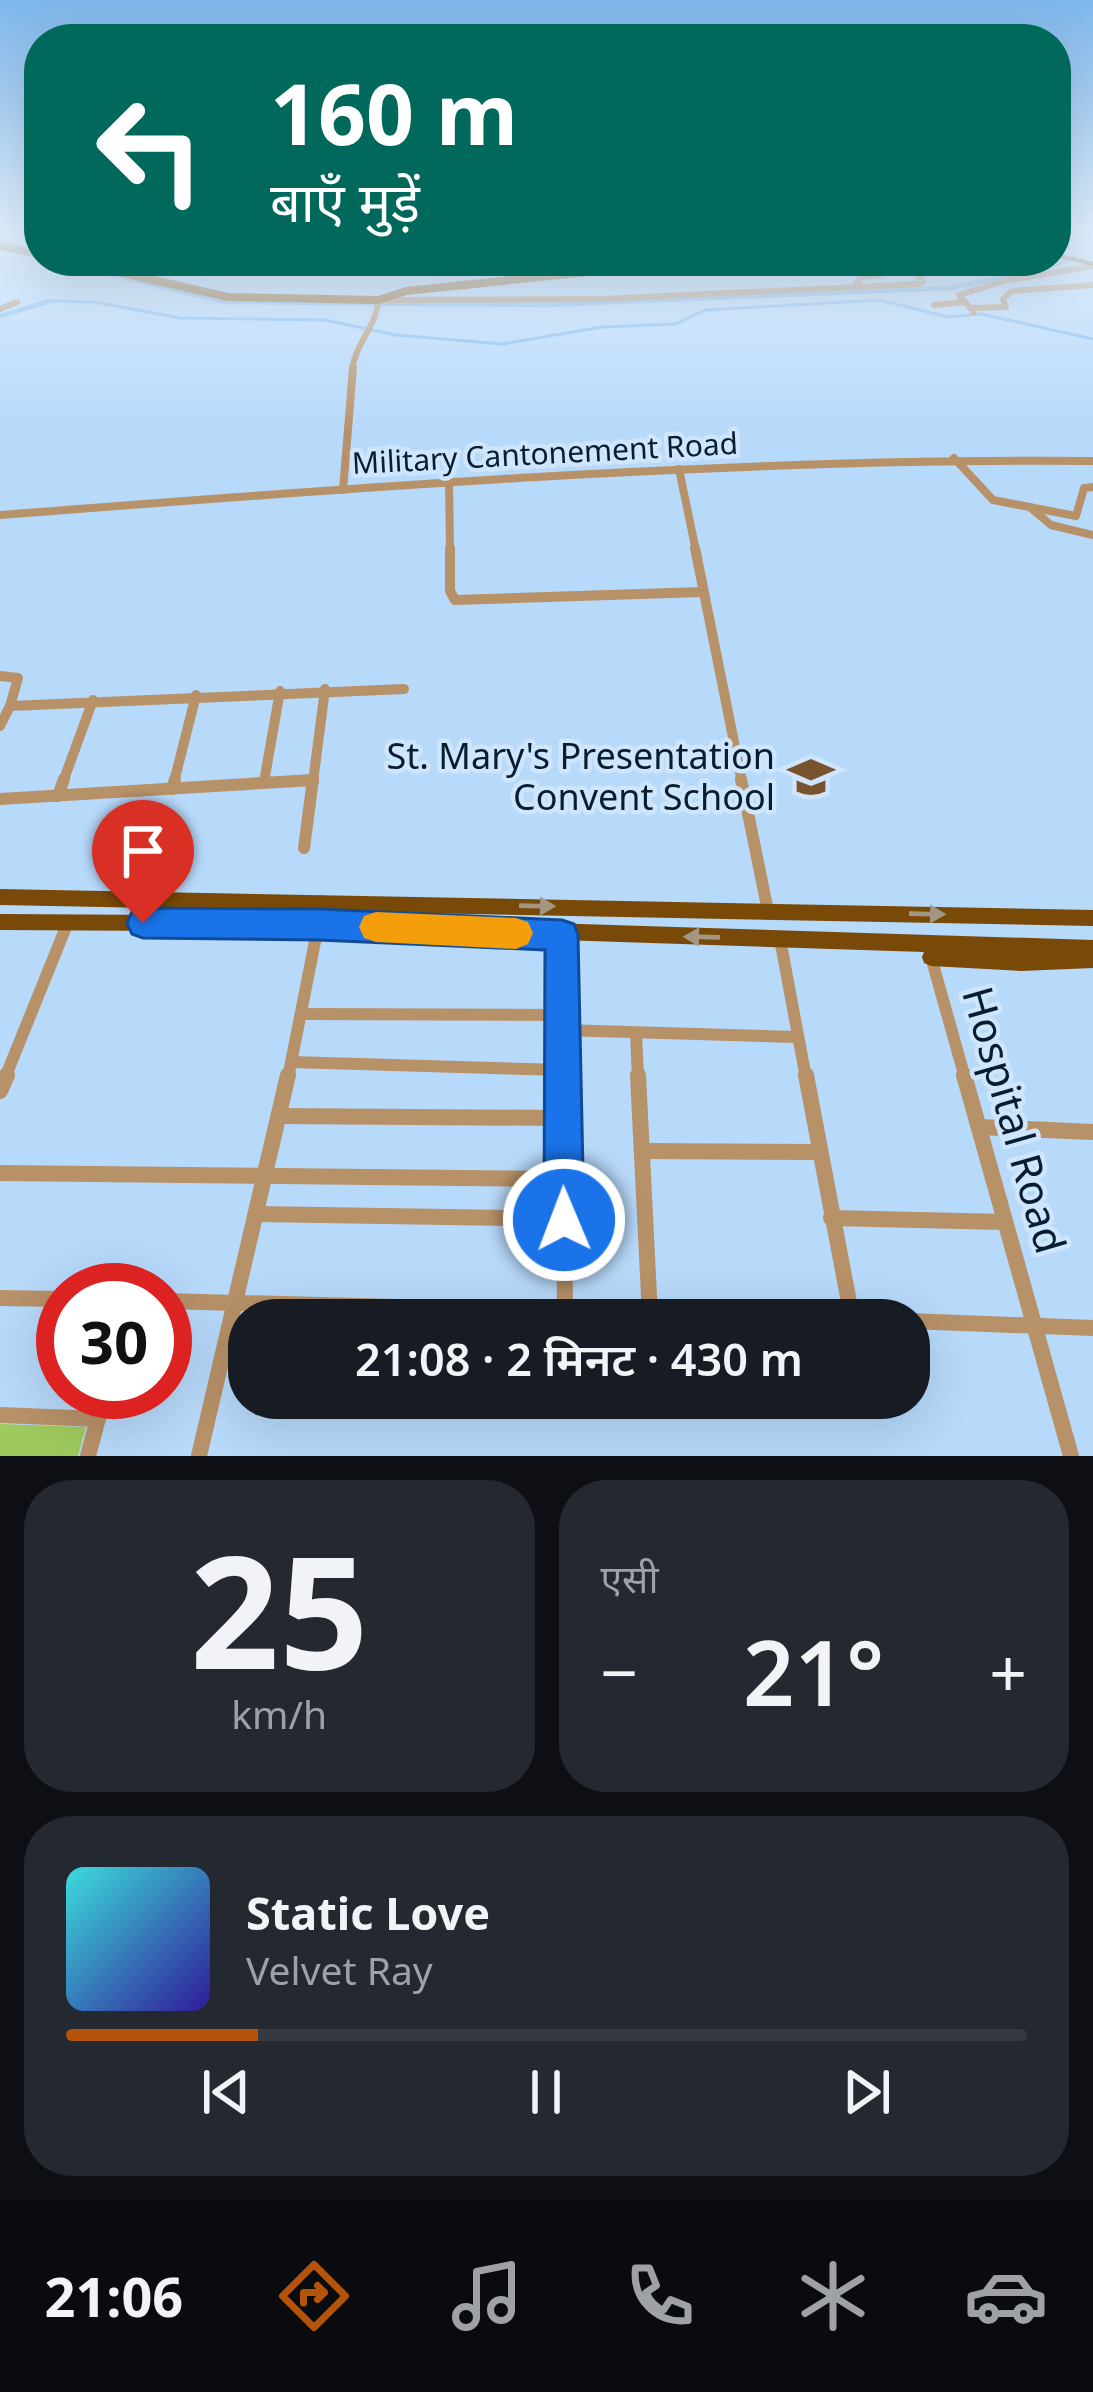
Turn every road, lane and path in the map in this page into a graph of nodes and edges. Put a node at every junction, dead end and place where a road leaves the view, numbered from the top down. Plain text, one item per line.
1 (258, 298) edge
2 (390, 298) edge
3 (637, 298) edge
4 (962, 298) edge
5 (1004, 298) edge
6 (17, 302) dead end
7 (378, 304) junction
8 (934, 305) dead end
9 (970, 307) junction
10 (0, 309) edge
11 (954, 458) junction
12 (1093, 461) edge
13 (679, 469) junction
14 (449, 482) junction
15 (1093, 487) edge
16 (343, 490) junction
17 (1031, 508) junction
18 (0, 515) edge
19 (1093, 535) edge
20 (702, 592) junction
21 (0, 676) edge
22 (325, 689) junction
23 (404, 689) dead end
24 (280, 691) junction
25 (196, 695) junction
26 (93, 700) junction
27 (10, 706) junction
28 (0, 726) edge
29 (313, 780) junction
30 (265, 782) junction
31 (172, 789) junction
32 (58, 796) junction
33 (0, 799) edge
34 (304, 848) dead end
35 (0, 897) edge
36 (323, 901) junction
37 (768, 911) junction
38 (1093, 918) edge
39 (0, 922) edge
40 (68, 922) junction
41 (319, 924) junction
42 (562, 935) junction
43 (780, 939) junction
44 (1093, 945) edge
45 (929, 950) junction
46 (1093, 959) edge
47 (302, 1014) junction
48 (562, 1022) junction
49 (636, 1034) junction
50 (795, 1037) junction
51 (291, 1061) junction
52 (562, 1070) junction
53 (0, 1091) edge
54 (279, 1116) junction
55 (562, 1118) junction
56 (979, 1126) junction
57 (1093, 1132) edge
58 (642, 1151) junction
59 (817, 1152) junction
60 (266, 1173) junction
61 (0, 1174) edge
62 (563, 1179) junction
63 (257, 1214) junction
64 (831, 1217) junction
65 (564, 1220) junction
66 (1004, 1222) junction
67 (234, 1299) edge
68 (565, 1299) edge
69 (649, 1299) edge
70 (848, 1299) edge
71 (36, 1301) edge
72 (192, 1302) edge
73 (228, 1303) edge
74 (2, 1304) edge
75 (930, 1322) edge
76 (228, 1326) edge
77 (1036, 1327) junction
78 (1093, 1328) edge
79 (0, 1415) edge
80 (36, 1416) edge
81 (98, 1419) edge
82 (88, 1456) edge
83 (199, 1456) edge
84 (1071, 1456) edge

1 - 7 main road
2 - 7 main road
3 - 7 street
4 - 9 street
5 - 9 street
6 - 10 street
7 - 16 street
8 - 9 street
11 - 12 street, Military Cantonement Road
11 - 13 street, Military Cantonement Road
11 - 17 street
13 - 14 street, Military Cantonement Road
13 - 20 street
14 - 16 street, Military Cantonement Road
14 - 20 street
15 - 17 street
16 - 18 street, Military Cantonement Road
17 - 19 street
20 - 37 street
21 - 27 street
22 - 23 street
22 - 24 street
22 - 29 street
24 - 25 street
24 - 30 street
25 - 26 street
25 - 31 street
26 - 27 street
26 - 32 street
27 - 28 street
29 - 30 street
29 - 34 street
30 - 31 street
31 - 32 street
32 - 33 street
35 - 36 highway
36 -> 37 highway
36 - 41 street
37 -> 38 highway
39 - 40 highway
40 - 41 highway
40 - 53 street
41 - 42 highway
41 - 47 street
43 -> 42 highway
42 - 48 street
43 - 45 highway
43 - 50 street
44 - 45 highway
45 - 46 highway
45 - 56 street, Hospital Road
47 - 48 street
47 - 51 street
48 - 49 street
48 - 52 street
49 - 50 street
49 - 58 street
50 - 59 street
51 - 52 street
51 - 54 street
52 - 55 street
54 - 55 street
54 - 60 street
55 - 62 street
56 - 57 street
56 - 66 street, Hospital Road
58 - 59 street
58 - 69 street
59 - 64 street
60 - 61 street
60 - 62 street
60 - 63 street
62 - 65 street
63 - 65 street
63 - 67 street
64 - 66 street
64 - 70 street
65 - 68 street
66 - 77 street, Hospital Road
71 - 74 street
72 - 73 street
75 - 77 street
76 - 83 street
77 - 78 street
77 - 84 street, Hospital Road
79 - 80 street
81 - 82 street

